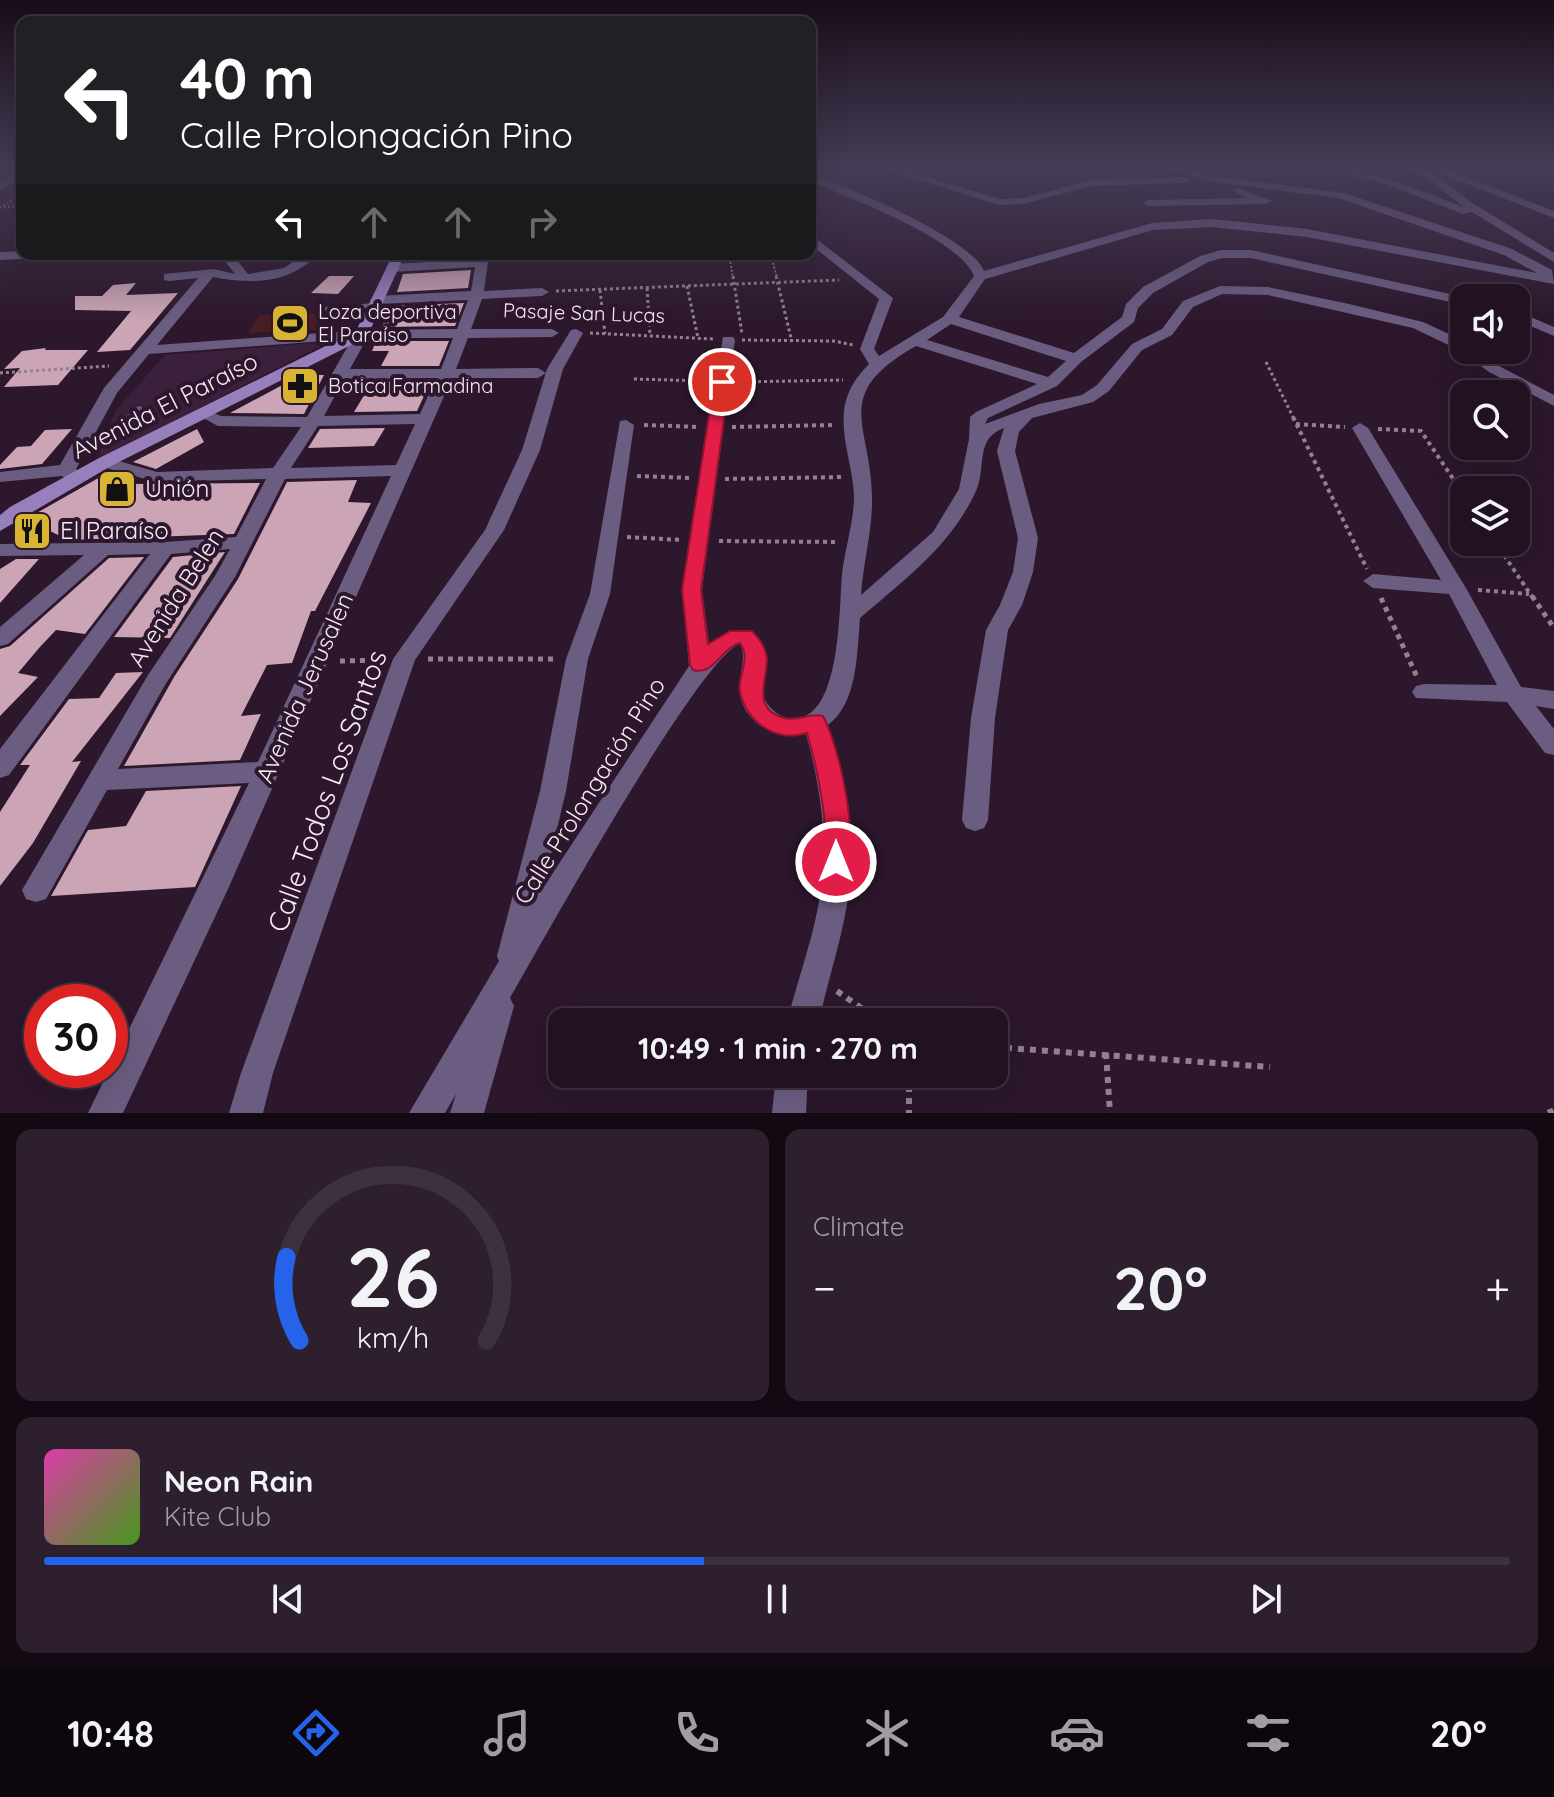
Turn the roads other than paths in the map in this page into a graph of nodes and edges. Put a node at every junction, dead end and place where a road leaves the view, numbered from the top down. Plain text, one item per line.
1 (902, 218) edge
2 (1408, 218) edge
3 (1481, 218) edge
4 (1489, 218) edge
5 (1497, 224) junction
6 (816, 243) edge
7 (1554, 258) edge
8 (230, 260) edge
9 (304, 260) edge
10 (438, 260) edge
11 (481, 260) edge
12 (396, 261) edge
13 (209, 273) junction
14 (980, 276) junction
15 (169, 277) dead end
16 (245, 279) junction
17 (1554, 279) edge
18 (542, 292) road end
19 (477, 295) junction
20 (1450, 298) edge
21 (376, 303) junction
22 (326, 309) dead end
23 (949, 319) junction
24 (1530, 321) edge
25 (464, 332) junction
26 (1554, 332) edge
27 (564, 333) joint
28 (362, 334) junction
29 (735, 340) road end
30 (914, 341) junction
31 (1450, 341) edge
32 (147, 350) junction
33 (1076, 359) junction
34 (869, 364) junction
35 (1488, 364) edge
36 (447, 372) junction
37 (538, 373) dead end
38 (340, 374) junction
39 (1051, 383) junction
40 (1554, 401) edge
41 (1045, 407) junction
42 (140, 409) dead end
43 (202, 413) junction
44 (425, 419) junction
45 (312, 422) junction
46 (626, 425) road end
47 (1360, 428) dead end
48 (978, 439) junction
49 (80, 444) junction
50 (105, 462) junction
51 (404, 470) junction
52 (71, 474) junction
53 (277, 476) junction
54 (0, 477) edge
55 (0, 525) edge
56 (243, 542) junction
57 (165, 548) junction
58 (0, 550) edge
59 (101, 550) junction
60 (1373, 581) road end
61 (1456, 588) junction
62 (851, 614) junction
63 (0, 639) edge
64 (700, 665) junction
65 (1424, 692) road end
66 (1513, 694) junction
67 (1554, 700) edge
68 (815, 722) junction
69 (1554, 746) edge
70 (0, 768) edge
71 (267, 772) junction
72 (99, 780) junction
73 (975, 820) dead end
74 (36, 890) dead end
75 (506, 979) junction
76 (806, 1008) edge
77 (791, 1088) edge
78 (105, 1113) edge
79 (246, 1113) edge
80 (426, 1113) edge
81 (467, 1113) edge
82 (789, 1113) edge

1 - 14 street
2 - 17 street
3 - 5 street
4 - 5 street
5 - 7 street
6 - 34 street
8 - 16 street
9 - 16 street
10 - 12 street
11 - 19 street, Avenida Jerusalen
12 - 21 street
13 - 15 street
13 - 16 street
13 - 32 street
14 - 17 street
14 - 23 street
18 - 19 street
19 - 21 street
19 - 25 street, Avenida Jerusalen
20 - 33 street
21 - 22 lane
21 - 28 street
23 - 30 street
23 - 33 street
24 - 26 street
25 - 27 street, Pasaje San Lucas
25 - 28 street, Pasaje San Lucas
25 - 36 street, Avenida Jerusalen
27 - 79 street, Calle Todos Los Santos
28 - 32 street, Pasaje San Lucas
28 - 38 street, Avenida Belen
28 - 43 street, Avenida El Paraíso
29 - 64 street
30 - 34 street
30 - 39 street
31 - 41 street
32 - 49 street
33 - 39 street
34 - 62 street
35 - 40 street
36 - 37 street
36 - 38 street
36 - 44 street, Avenida Jerusalen
38 - 45 street, Avenida Belen
39 - 48 street
41 - 48 street
41 - 73 street
42 - 49 lane
43 - 45 street
43 - 50 street, Avenida El Paraíso
44 - 45 street
44 - 51 street, Avenida Jerusalen
45 - 53 street, Avenida Belen
46 - 75 street
47 - 61 street
48 - 62 street
49 - 52 street
50 - 52 street, Avenida El Paraíso
50 - 53 street
51 - 53 street
51 - 71 street, Avenida Jerusalen
52 - 54 street
52 - 55 street, Avenida El Paraíso
53 - 56 street, Avenida Belen
56 - 57 street
56 - 72 street, Avenida Belen
57 - 59 street
57 - 70 street
58 - 59 street
59 - 63 street
60 - 61 street
61 - 66 street
62 - 68 street
64 - 68 street, Calle Prolongación Pino
64 - 75 street, Calle Prolongación Pino
65 - 66 street
66 - 67 street
66 - 69 street
68 - 76 street
71 - 72 street
71 - 78 street, Avenida Jerusalen
72 - 74 street, Avenida Belen
75 - 80 street, Calle Prolongación Pino
75 - 81 street
77 - 82 street

